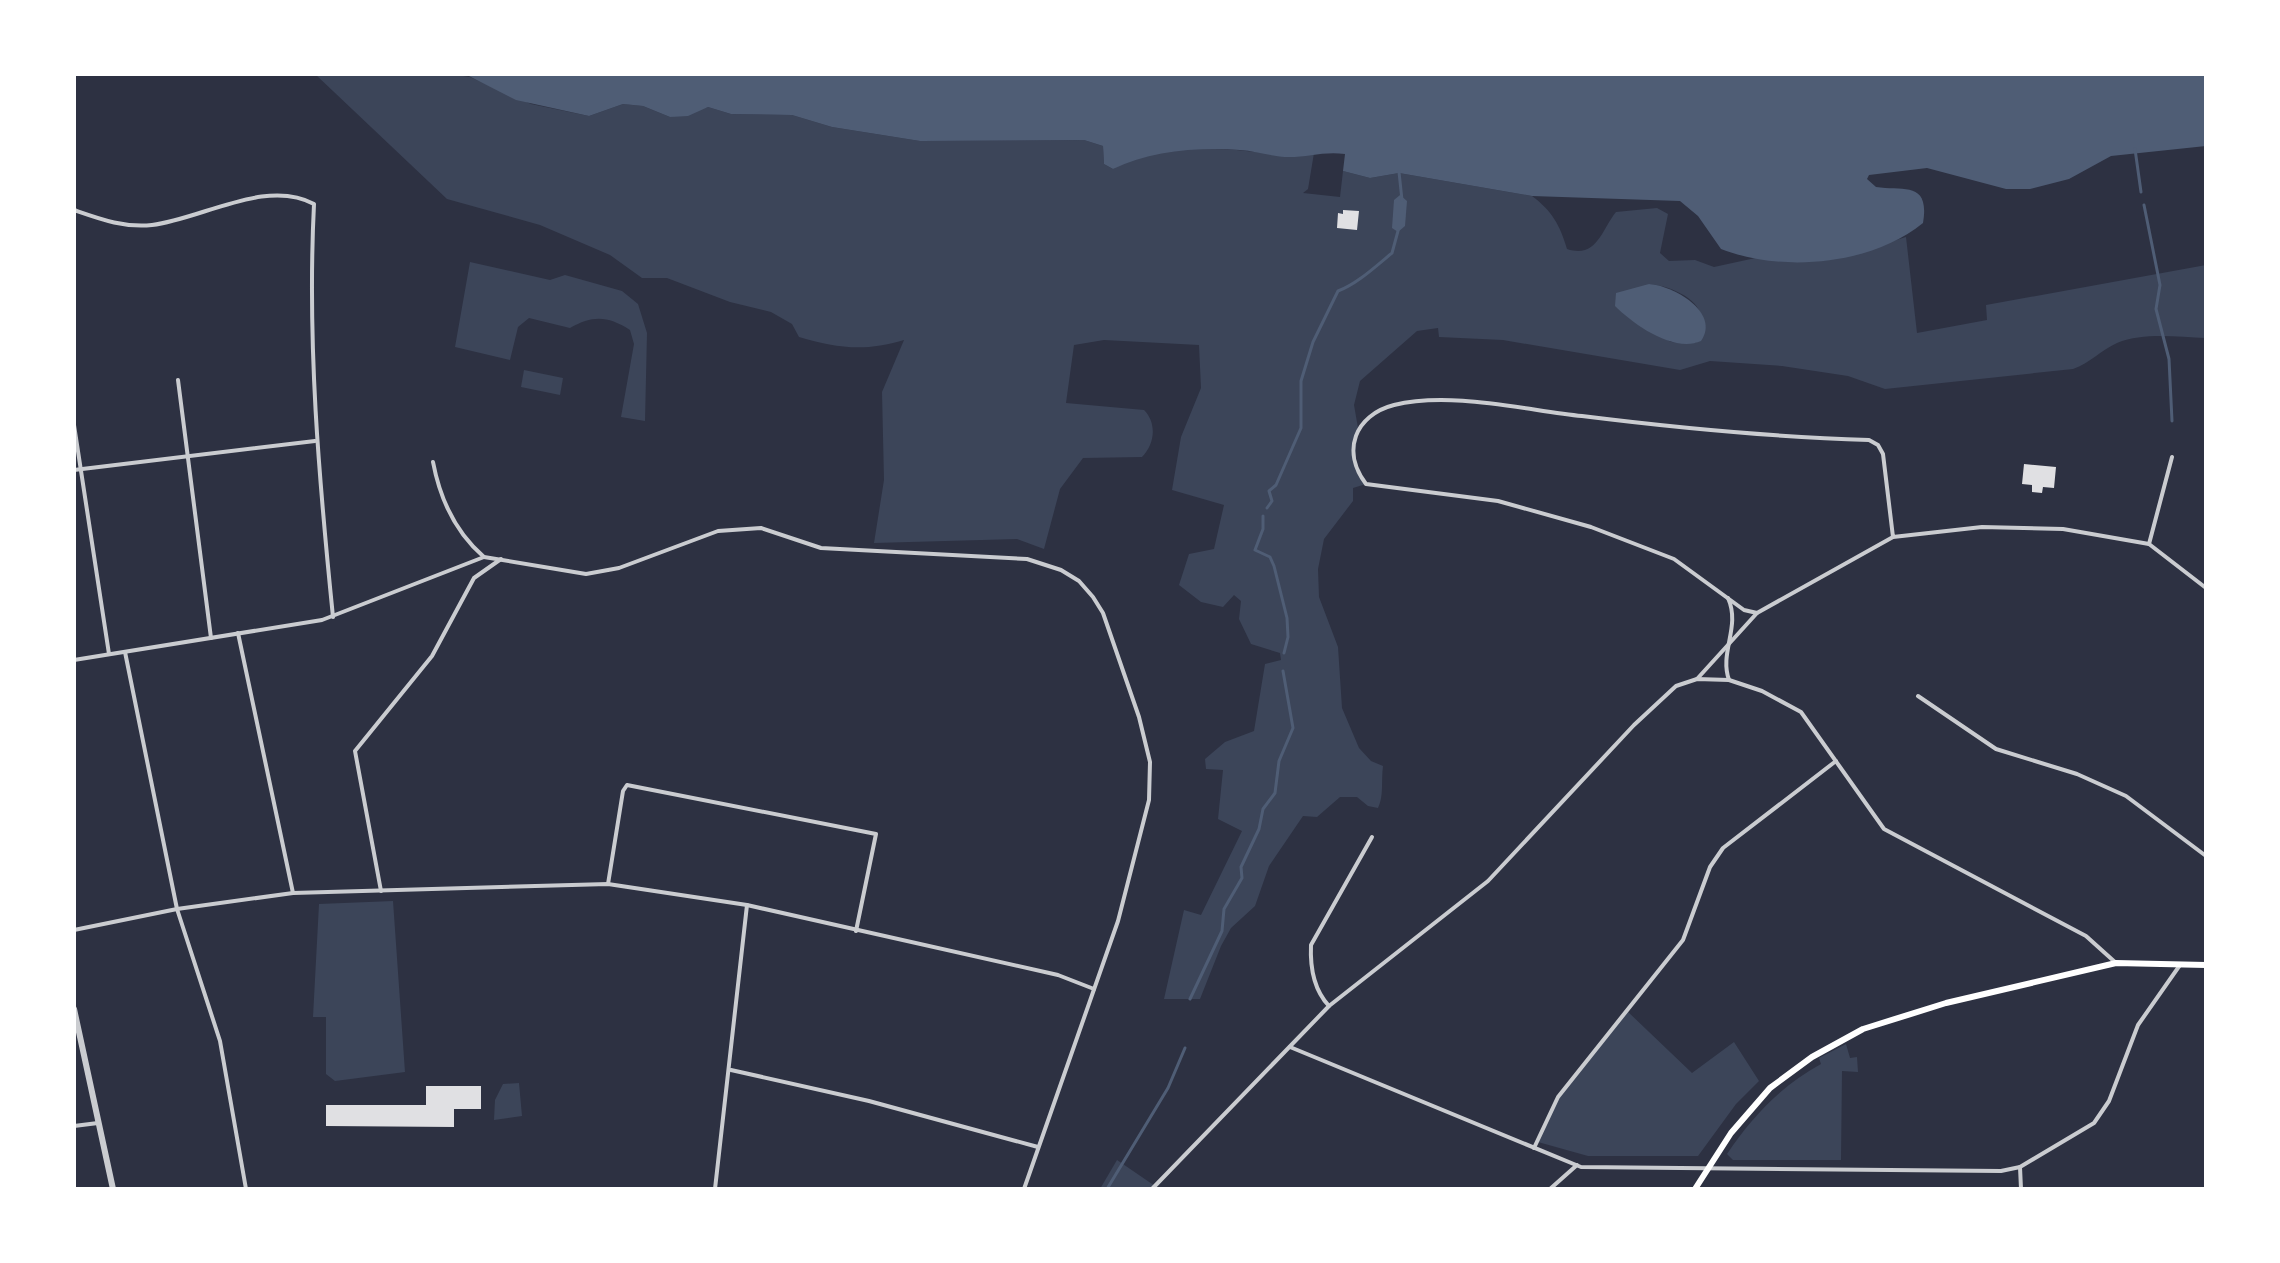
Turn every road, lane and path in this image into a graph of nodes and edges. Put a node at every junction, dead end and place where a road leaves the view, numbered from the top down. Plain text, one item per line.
1 (74, 210) edge
2 (178, 380) dead end
3 (74, 425) edge
4 (315, 441) junction
5 (190, 456) junction
6 (2172, 457) dead end
7 (433, 462) dead end
8 (77, 469) edge
9 (1893, 537) junction
10 (2149, 544) junction
11 (484, 557) junction
12 (503, 558) junction
13 (2206, 588) edge
14 (1728, 598) junction
15 (1757, 613) junction
16 (333, 617) junction
17 (238, 633) junction
18 (211, 638) junction
19 (1730, 642) junction
20 (125, 652) junction
21 (109, 654) junction
22 (74, 660) edge
23 (1697, 679) junction
24 (1729, 680) junction
25 (1918, 696) dead end
26 (1836, 761) junction
27 (1372, 837) dead end
28 (2206, 856) edge
29 (608, 884) junction
30 (381, 891) junction
31 (293, 893) junction
32 (747, 905) junction
33 (177, 909) junction
34 (74, 930) edge
35 (856, 931) junction
36 (2116, 963) junction
37 (2181, 963) junction
38 (2206, 965) edge
39 (1094, 989) junction
40 (1329, 1006) junction
41 (74, 1009) edge
42 (1290, 1047) junction
43 (731, 1070) junction
44 (98, 1123) junction
45 (74, 1126) edge
46 (1038, 1147) junction
47 (1534, 1148) junction
48 (1577, 1165) junction
49 (2020, 1167) junction
50 (1708, 1170) junction
51 (113, 1189) edge
52 (246, 1189) edge
53 (715, 1189) edge
54 (1024, 1189) edge
55 (1152, 1189) edge
56 (1550, 1189) edge
57 (1695, 1189) edge
58 (2021, 1189) edge

1 - 4 street
2 - 5 street
3 - 8 street
4 - 5 street
4 - 16 street
5 - 8 street
5 - 18 street
6 - 10 street
7 - 11 street
8 - 21 street
9 - 10 street
9 - 14 street
9 - 15 street
10 - 13 street
11 - 12 street
11 - 16 street
12 - 30 street
12 - 39 street
14 - 15 street
14 - 19 street
15 - 19 street
16 - 17 street
17 - 18 street
17 - 31 street
18 - 20 street
19 - 23 street
19 - 24 street
20 - 21 street
20 - 33 street
21 - 22 street
23 - 24 street
23 - 40 street
24 - 26 street
25 - 28 street
26 - 36 street
26 - 47 street
27 - 40 street
29 - 30 street
29 - 32 street
29 - 35 street
30 - 31 street
31 - 33 street
32 - 35 street
32 - 43 street
33 - 34 street
33 - 52 street
35 - 39 street
36 - 37 main road
36 - 50 main road
37 - 38 main road
37 - 49 street
39 - 46 street
40 - 42 street
41 - 44 street
42 - 47 street
42 - 55 street
43 - 46 street
43 - 53 street
44 - 45 street
44 - 51 street
46 - 54 street
47 - 48 street
48 - 50 street
48 - 56 street
49 - 50 street
49 - 58 street
50 - 57 main road

